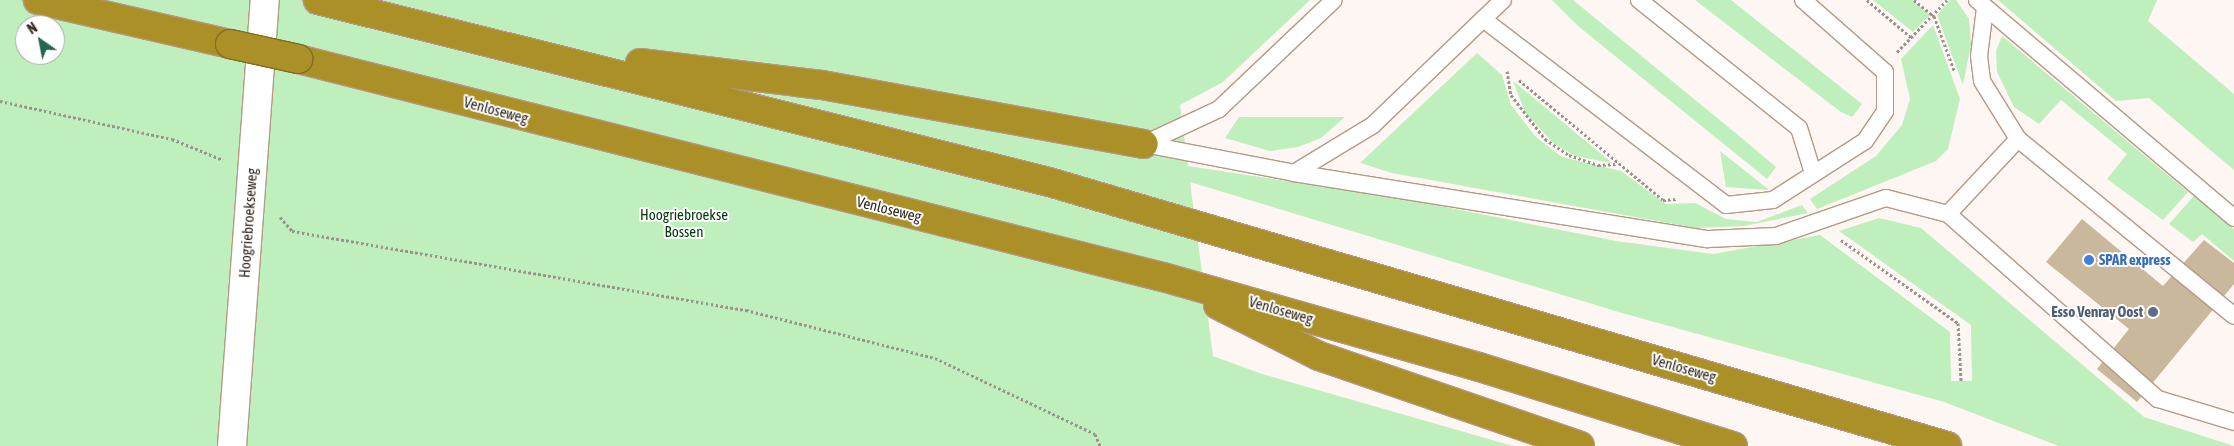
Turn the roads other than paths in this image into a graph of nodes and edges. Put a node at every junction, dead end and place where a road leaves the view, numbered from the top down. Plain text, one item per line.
1 (38, 0) edge
2 (265, 0) edge
3 (318, 0) edge
4 (1334, 0) edge
5 (1503, 0) edge
6 (1639, 0) edge
7 (1803, 0) edge
8 (1981, 4) edge
9 (1483, 19) junction
10 (531, 50) junction
11 (2018, 139) junction
12 (1144, 144) junction
13 (1294, 173) junction
14 (1813, 173) junction
15 (1948, 214) junction
16 (2234, 218) edge
17 (1163, 277) junction
18 (2234, 316) edge
19 (2234, 422) edge
20 (232, 446) edge
21 (1580, 446) edge
22 (1733, 446) edge
23 (1947, 446) edge

1 - 17 highway, Venloseweg, bridge
2 - 20 street, Hoogriebroekseweg
3 - 10 highway, Venloseweg
4 - 12 lane
5 - 9 lane
6 - 14 lane
7 - 14 lane
8 - 11 lane
8 - 16 lane
9 - 13 lane
9 - 14 lane
10 - 12 highway
10 - 23 highway, Venloseweg
11 - 15 lane
11 - 18 lane
12 - 13 lane
13 - 15 lane
15 - 19 lane
17 - 21 highway
17 - 22 highway, Venloseweg

